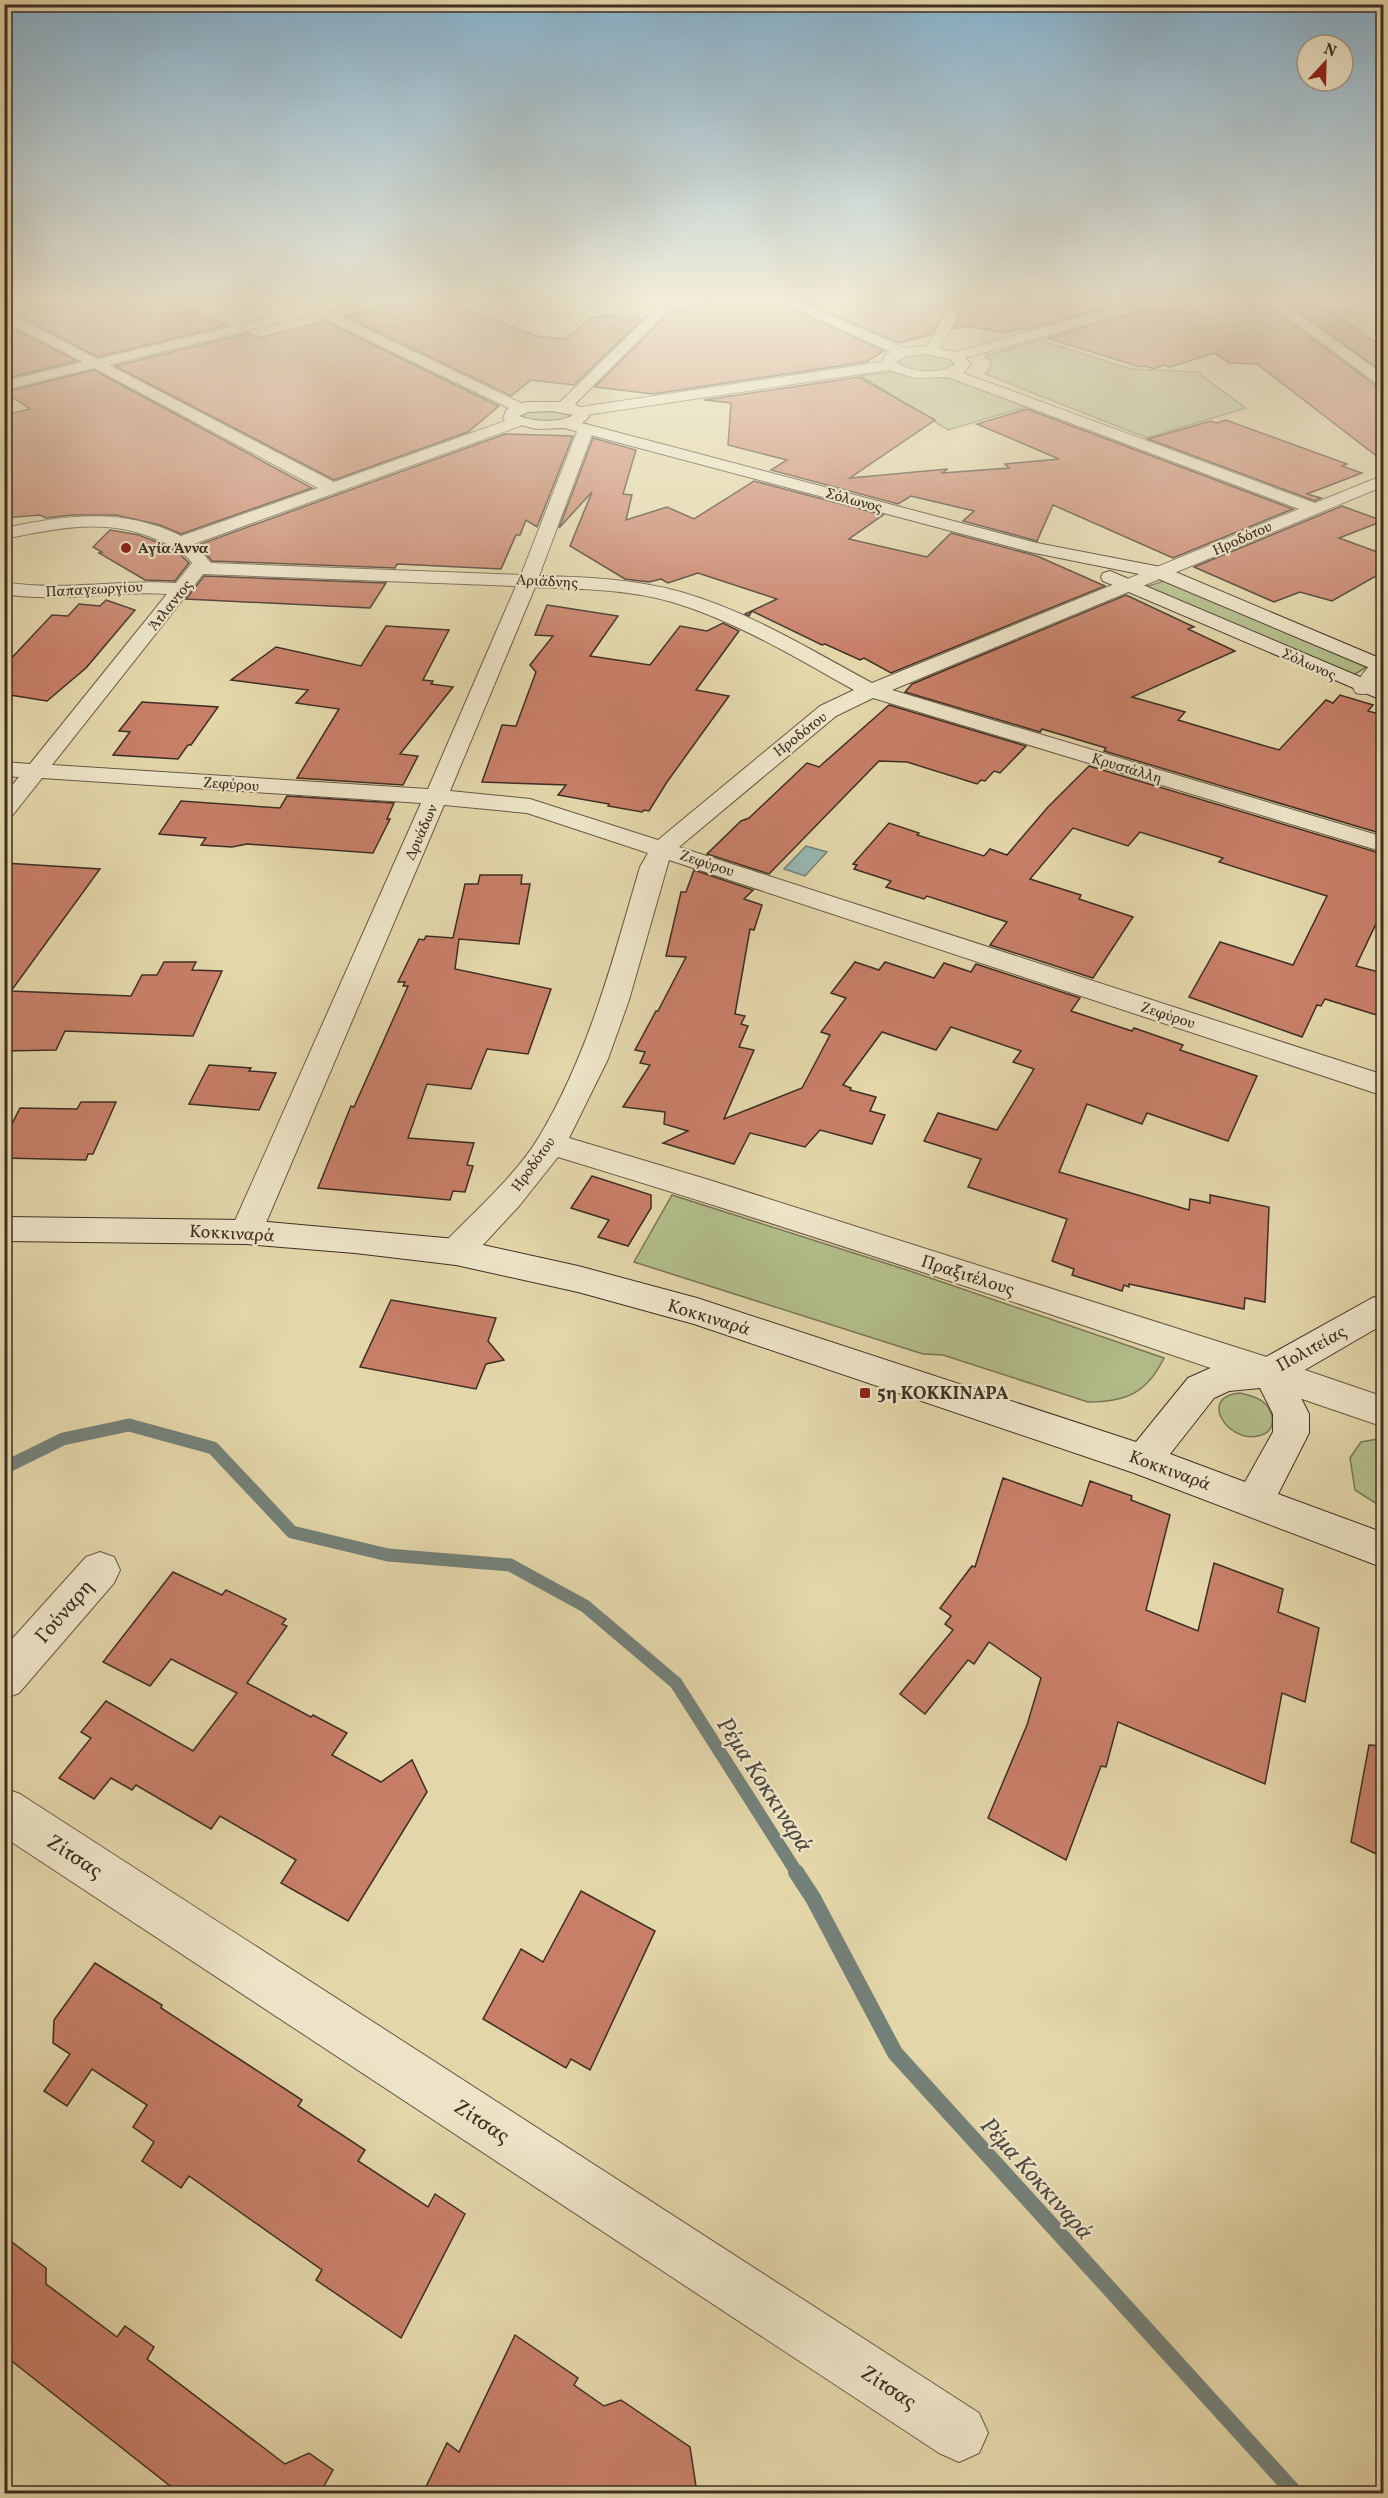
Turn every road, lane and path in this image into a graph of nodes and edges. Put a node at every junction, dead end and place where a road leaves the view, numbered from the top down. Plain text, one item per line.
1 (574, 418) edge
2 (200, 419) edge
3 (509, 419) edge
4 (576, 419) edge
5 (1073, 419) edge
6 (1383, 480) edge
7 (334, 489) junction
8 (1313, 508) junction
9 (4, 534) edge
10 (180, 543) junction
11 (1036, 548) junction
12 (200, 568) junction
13 (1159, 572) junction
14 (528, 580) junction
15 (1128, 585) junction
16 (4, 588) edge
17 (183, 589) junction
18 (1382, 666) edge
19 (870, 690) junction
20 (1374, 692) edge
21 (4, 769) edge
22 (38, 772) junction
23 (436, 797) junction
24 (4, 812) edge
25 (1383, 845) edge
26 (663, 849) junction
27 (1383, 1086) edge
28 (550, 1144) junction
29 (4, 1229) edge
30 (246, 1232) junction
31 (456, 1252) junction
32 (1383, 1307) edge
33 (1270, 1372) junction
34 (1383, 1412) edge
35 (1143, 1460) junction
36 (1255, 1501) junction
37 (1383, 1551) edge
38 (100, 1570) dead end
39 (4, 1679) edge
40 (4, 1810) edge
41 (959, 2433) dead end

1 - 14 street, Δρυάδων
2 - 7 street
3 - 7 street
4 - 11 street, Σόλωνος
5 - 8 street
6 - 8 street, Ηροδότου
7 - 10 street
8 - 13 street, Ηροδότου
9 - 10 street, Άτλαντος
10 - 12 street, Άτλαντος
11 - 13 street, Σόλωνος
11 - 15 street, Σόλωνος
12 - 14 street, Αριάδνης
12 - 17 street, Άτλαντος
13 - 15 street, Ηροδότου
13 - 18 street, Σόλωνος
14 - 19 street, Αριάδνης
14 - 23 street, Δρυάδων
15 - 19 street, Ηροδότου
15 - 20 street, Σόλωνος
16 - 17 street, Παπαγεωργίου
17 - 22 street, Άτλαντος
18 - 20 street
19 - 25 street, Κρυστάλλη
19 - 26 street, Ηροδότου
21 - 22 street, Ζεφύρου
22 - 23 street, Ζεφύρου
22 - 24 street, Άτλαντος
23 - 26 street, Ζεφύρου
23 - 30 street, Δρυάδων
26 - 27 street, Ζεφύρου
26 - 28 street, Ηροδότου
28 - 31 street, Ηροδότου
28 - 33 street, Πραξιτέλους
29 - 30 street, Κοκκιναρά
30 - 31 street, Κοκκιναρά
31 - 35 street, Κοκκιναρά
32 - 33 street, Πολιτείας
33 - 34 street, Πραξιτέλους
33 - 35 street, Πολιτείας
33 - 36 street, Πολιτείας
35 - 36 street, Κοκκιναρά
36 - 37 street, Κοκκιναρά
38 - 39 street, Γούναρη
40 - 41 street, Ζίτσας

